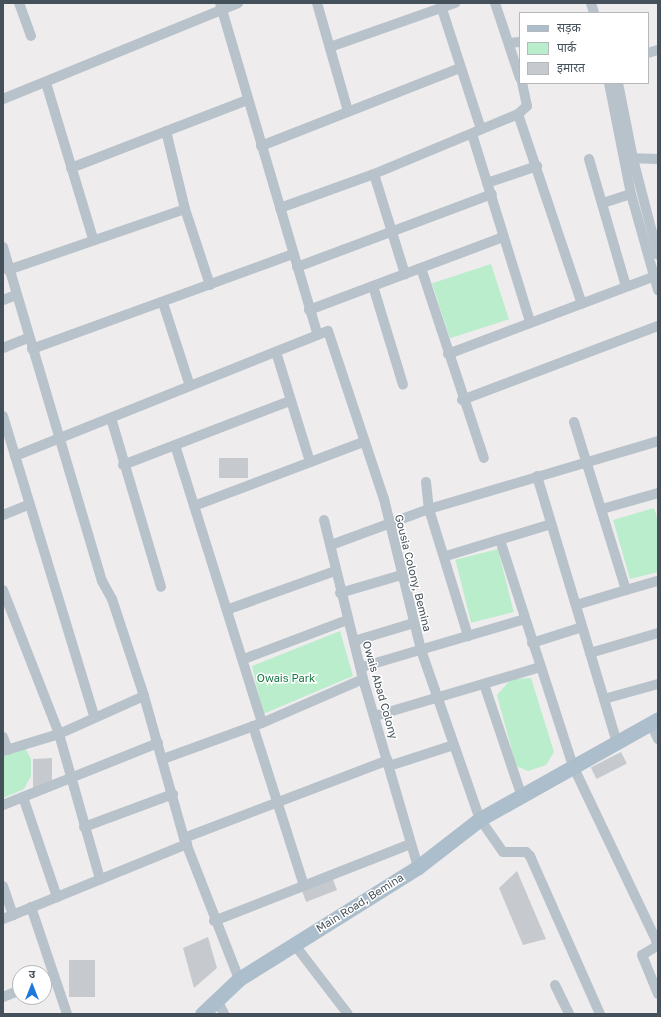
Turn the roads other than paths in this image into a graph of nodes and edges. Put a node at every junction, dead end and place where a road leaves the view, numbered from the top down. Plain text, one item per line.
1 (19, 3) edge
2 (238, 3) edge
3 (317, 3) edge
4 (455, 3) edge
5 (496, 3) edge
6 (442, 6) junction
7 (221, 7) edge
8 (31, 36) dead end
9 (519, 42) edge
10 (509, 43) junction
11 (330, 47) junction
12 (460, 68) junction
13 (519, 75) edge
14 (46, 83) junction
15 (522, 84) edge
16 (609, 84) edge
17 (618, 84) edge
18 (3, 99) edge
19 (247, 100) junction
20 (348, 111) junction
21 (518, 114) junction
22 (166, 131) junction
23 (477, 131) junction
24 (261, 146) junction
25 (628, 158) junction
26 (589, 159) dead end
27 (658, 159) edge
28 (537, 166) junction
29 (71, 168) junction
30 (374, 174) junction
31 (486, 183) junction
32 (492, 194) junction
33 (631, 194) junction
34 (603, 204) junction
35 (280, 208) junction
36 (185, 209) junction
37 (392, 231) junction
38 (503, 237) junction
39 (93, 239) junction
40 (3, 247) edge
41 (293, 254) junction
42 (658, 255) edge
43 (297, 267) junction
44 (421, 268) junction
45 (8, 270) junction
46 (405, 274) junction
47 (656, 276) edge
48 (210, 285) junction
49 (373, 286) junction
50 (626, 286) junction
51 (658, 290) edge
52 (16, 295) junction
53 (3, 300) edge
54 (163, 303) junction
55 (582, 304) junction
56 (310, 310) junction
57 (530, 321) junction
58 (658, 326) edge
59 (318, 335) junction
60 (28, 338) junction
61 (3, 348) edge
62 (32, 349) junction
63 (276, 352) junction
64 (448, 354) junction
65 (403, 385) dead end
66 (190, 386) junction
67 (462, 400) junction
68 (290, 402) junction
69 (3, 416) edge
70 (111, 418) junction
71 (574, 422) dead end
72 (58, 440) junction
73 (658, 441) edge
74 (363, 442) junction
75 (175, 445) junction
76 (15, 456) junction
77 (484, 458) dead end
78 (586, 461) junction
79 (310, 462) junction
80 (123, 465) junction
81 (537, 476) junction
82 (426, 482) dead end
83 (658, 495) edge
84 (28, 505) junction
85 (194, 506) junction
86 (429, 509) junction
87 (602, 510) junction
88 (3, 515) edge
89 (324, 520) dead end
90 (387, 523) junction
91 (551, 524) junction
92 (500, 540) junction
93 (331, 545) junction
94 (446, 556) junction
95 (334, 571) junction
96 (401, 575) junction
97 (658, 581) edge
98 (161, 587) dead end
99 (3, 590) edge
100 (626, 590) junction
101 (340, 593) junction
102 (576, 605) junction
103 (229, 609) junction
104 (525, 619) junction
105 (347, 620) junction
106 (414, 623) junction
107 (582, 627) junction
108 (658, 633) edge
109 (468, 636) junction
110 (354, 641) junction
111 (532, 643) junction
112 (421, 650) junction
113 (590, 653) junction
114 (244, 660) junction
115 (362, 667) junction
116 (540, 667) junction
117 (363, 679) junction
118 (484, 684) junction
119 (658, 684) edge
120 (144, 696) junction
121 (604, 699) junction
122 (437, 701) junction
123 (94, 716) junction
124 (375, 716) junction
125 (654, 722) edge
126 (257, 724) junction
127 (58, 734) junction
128 (3, 737) edge
129 (658, 739) edge
130 (617, 742) junction
131 (158, 743) junction
132 (454, 745) junction
133 (5, 750) edge
134 (163, 759) junction
135 (388, 763) junction
136 (573, 766) junction
137 (69, 778) junction
138 (173, 794) junction
139 (520, 794) junction
140 (23, 797) junction
141 (277, 804) junction
142 (3, 805) edge
143 (480, 819) junction
144 (84, 827) junction
145 (186, 841) junction
146 (410, 844) junction
147 (418, 867) junction
148 (100, 879) junction
149 (3, 886) edge
150 (304, 886) junction
151 (57, 897) junction
152 (32, 907) junction
153 (13, 915) junction
154 (3, 919) edge
155 (214, 921) junction
156 (294, 944) junction
157 (54, 976) joint
158 (239, 979) junction
159 (555, 985) dead end
160 (658, 994) edge
161 (217, 1000) junction
162 (67, 1014) edge
163 (202, 1014) edge
164 (224, 1014) edge
165 (348, 1014) edge
166 (569, 1014) edge
167 (600, 1014) edge

1 - 8 street
2 - 7 street
3 - 11 street
4 - 6 street
5 - 10 street
6 - 11 street
6 - 12 street
7 - 14 street
7 - 19 street
9 - 10 street
10 - 13 street
11 - 20 street
12 - 20 street
12 - 23 street
14 - 18 street
14 - 29 street
15 - 21 street
16 - 25 street
17 - 25 street
19 - 22 street
19 - 24 street
20 - 24 street
21 - 23 street
21 - 28 street
22 - 29 street
22 - 36 street
23 - 30 street
23 - 31 street
24 - 35 street
25 - 27 street
25 - 33 street
25 - 42 street
26 - 34 street
28 - 31 street
28 - 55 street
29 - 39 street
30 - 35 street
30 - 37 street
31 - 32 street
32 - 37 street
32 - 38 street
33 - 34 street
33 - 47 street
34 - 50 street
35 - 41 street
36 - 39 street
36 - 48 street
37 - 43 street
37 - 46 street
38 - 44 street
38 - 57 street
39 - 45 street
40 - 45 street
41 - 43 street
41 - 48 street
43 - 56 street
44 - 46 street
44 - 64 street
45 - 52 street
46 - 49 street
47 - 50 street
47 - 51 street
48 - 54 street
49 - 56 street
49 - 65 street
50 - 55 street
52 - 53 street
52 - 60 street
54 - 62 street
54 - 66 street
55 - 57 street
56 - 59 street
57 - 64 street
58 - 67 street
59 - 63 street
59 - 74 street, Gousia Colony, Bemina
60 - 61 street
60 - 62 street
62 - 72 street
63 - 66 street
63 - 68 street
64 - 67 street
66 - 70 street
67 - 77 street
68 - 75 street
68 - 79 street
69 - 76 street
70 - 72 street
70 - 80 street
71 - 78 street
72 - 76 street
72 - 120 street
73 - 78 street
74 - 79 street
74 - 90 street, Gousia Colony, Bemina
75 - 80 street
75 - 85 street
76 - 84 street
78 - 81 street
78 - 87 street
79 - 85 street
80 - 98 street
81 - 86 street
81 - 91 street
82 - 86 street
83 - 87 street
84 - 88 street
84 - 123 street
85 - 103 street
86 - 90 street
86 - 94 street
87 - 100 street
89 - 93 street, Owais Abad Colony
90 - 93 street
90 - 96 street, Gousia Colony, Bemina
91 - 92 street
91 - 102 street
92 - 94 street
92 - 104 street
93 - 95 street, Owais Abad Colony
94 - 109 street
95 - 101 street, Owais Abad Colony
95 - 103 street
96 - 101 street
96 - 106 street, Gousia Colony, Bemina
97 - 100 street
99 - 127 street
100 - 102 street
101 - 105 street, Owais Abad Colony
102 - 107 street
103 - 114 street
104 - 109 street
104 - 111 street
105 - 110 street, Owais Abad Colony
105 - 114 street
106 - 110 street
106 - 112 street, Gousia Colony, Bemina
107 - 111 street
107 - 113 street
108 - 113 street
109 - 112 street
110 - 115 street, Owais Abad Colony
111 - 116 street
112 - 115 street
112 - 122 street, Gousia Colony, Bemina
113 - 121 street
114 - 126 street
115 - 117 street, Owais Abad Colony
116 - 118 street
116 - 136 street
117 - 124 street, Owais Abad Colony
117 - 126 street
118 - 122 street
118 - 139 street
119 - 121 street
120 - 123 street
120 - 131 street
121 - 130 street
122 - 124 street
122 - 132 street, Gousia Colony, Bemina
123 - 127 street
124 - 135 street, Owais Abad Colony
125 - 129 street
125 - 130 main road, Main Road, Bemina
126 - 134 street
126 - 141 street
127 - 133 street
127 - 137 street
128 - 133 street
130 - 136 main road, Main Road, Bemina
131 - 134 street
131 - 137 street
132 - 135 street
132 - 143 street, Gousia Colony, Bemina
134 - 138 street
135 - 141 street
135 - 146 street, Owais Abad Colony
136 - 139 main road, Main Road, Bemina
136 - 160 street
137 - 140 street
137 - 144 street
138 - 144 street
138 - 145 street
139 - 143 main road, Main Road, Bemina
140 - 142 street
140 - 151 street
141 - 145 street
141 - 150 street
143 - 147 main road, Main Road, Bemina
143 - 167 street, Gousia Colony, Bemina
144 - 148 street
145 - 148 street
145 - 155 street
146 - 147 street, Owais Abad Colony
146 - 150 street
147 - 156 main road, Main Road, Bemina
148 - 151 street
149 - 153 street
150 - 155 street
151 - 152 street
152 - 153 street
152 - 157 street
153 - 154 street
155 - 158 street
156 - 158 main road, Main Road, Bemina
156 - 165 street
157 - 162 street
158 - 161 main road, Main Road, Bemina
159 - 166 street
161 - 163 main road, Main Road, Bemina
161 - 164 street

